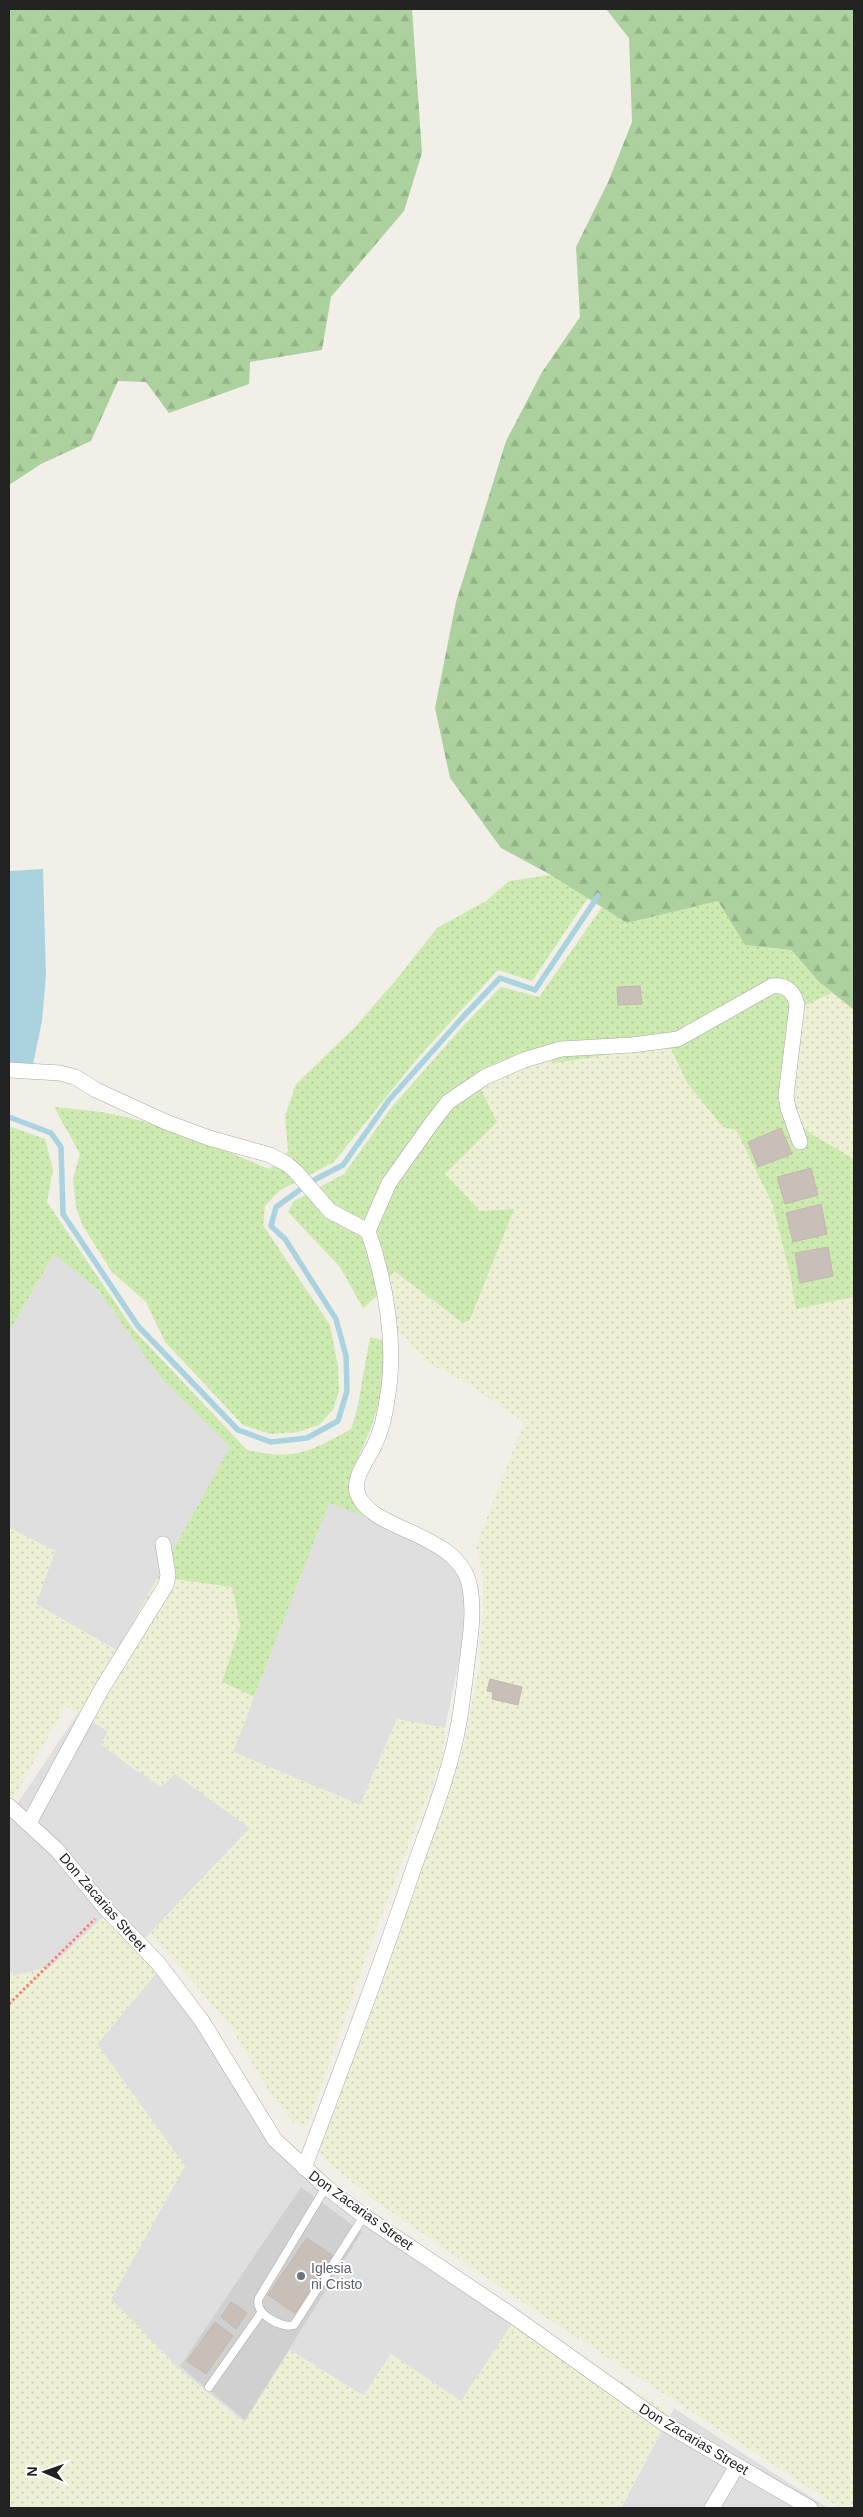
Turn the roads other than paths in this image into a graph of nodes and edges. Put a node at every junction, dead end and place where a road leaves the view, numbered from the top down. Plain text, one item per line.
1 (9, 1070) edge
2 (800, 1142) dead end
3 (368, 1231) junction
4 (163, 1544) dead end
5 (9, 1806) edge
6 (29, 1823) junction
7 (304, 2168) junction
8 (326, 2187) junction
9 (364, 2216) junction
10 (261, 2313) junction
11 (209, 2386) dead end
12 (737, 2466) junction
13 (712, 2508) edge
14 (810, 2508) edge

1 - 3 street
2 - 3 street
3 - 7 street
4 - 6 street
5 - 6 street, Don Zacarias Street
6 - 7 street, Don Zacarias Street
7 - 8 street, Don Zacarias Street
8 - 9 street, Don Zacarias Street
8 - 10 lane
9 - 10 lane
9 - 12 street, Don Zacarias Street
10 - 11 lane
12 - 13 street
12 - 14 street, Don Zacarias Street

